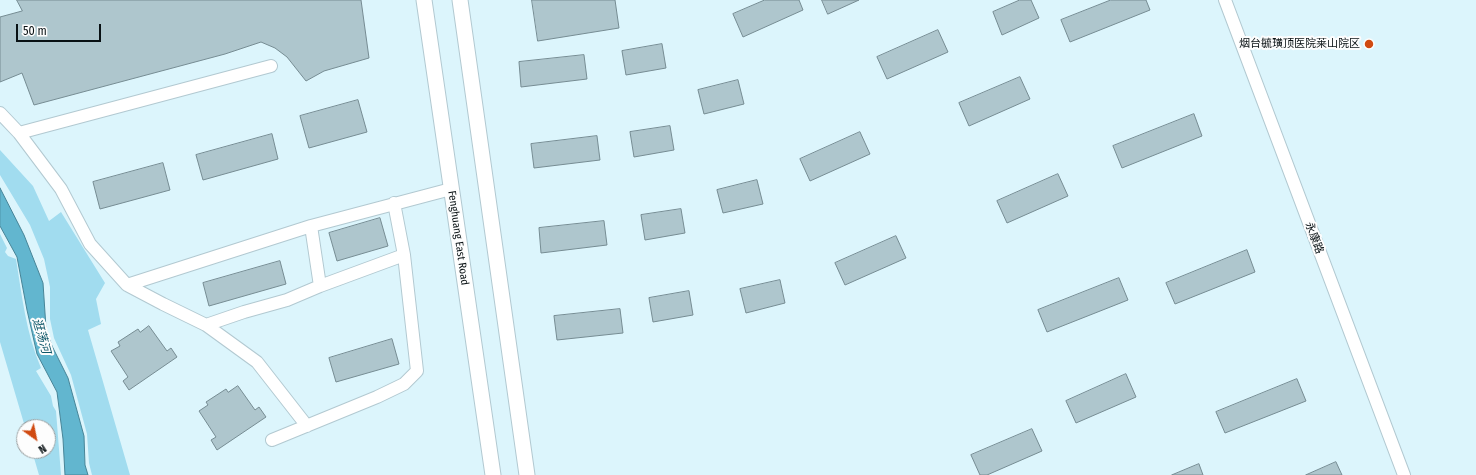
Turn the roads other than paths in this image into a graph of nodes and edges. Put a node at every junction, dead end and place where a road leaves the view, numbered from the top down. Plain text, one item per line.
1 (424, 0) edge
2 (460, 0) edge
3 (1225, 0) edge
4 (271, 66) dead end
5 (0, 114) edge
6 (19, 133) junction
7 (451, 189) junction
8 (394, 203) junction
9 (311, 226) junction
10 (404, 255) junction
11 (127, 285) junction
12 (320, 286) junction
13 (206, 325) junction
14 (307, 426) junction
15 (272, 440) dead end
16 (493, 475) edge
17 (527, 475) edge
18 (1404, 475) edge

1 - 7 street, Fenghuang East Road
2 - 17 street
3 - 18 street, 永康路
4 - 6 street
5 - 6 street
6 - 11 street
7 - 8 street
7 - 16 street, Fenghuang East Road
8 - 9 street
8 - 10 street
9 - 11 street
9 - 12 street
10 - 12 street
10 - 14 street
11 - 13 street
12 - 13 street
13 - 14 street
14 - 15 street

